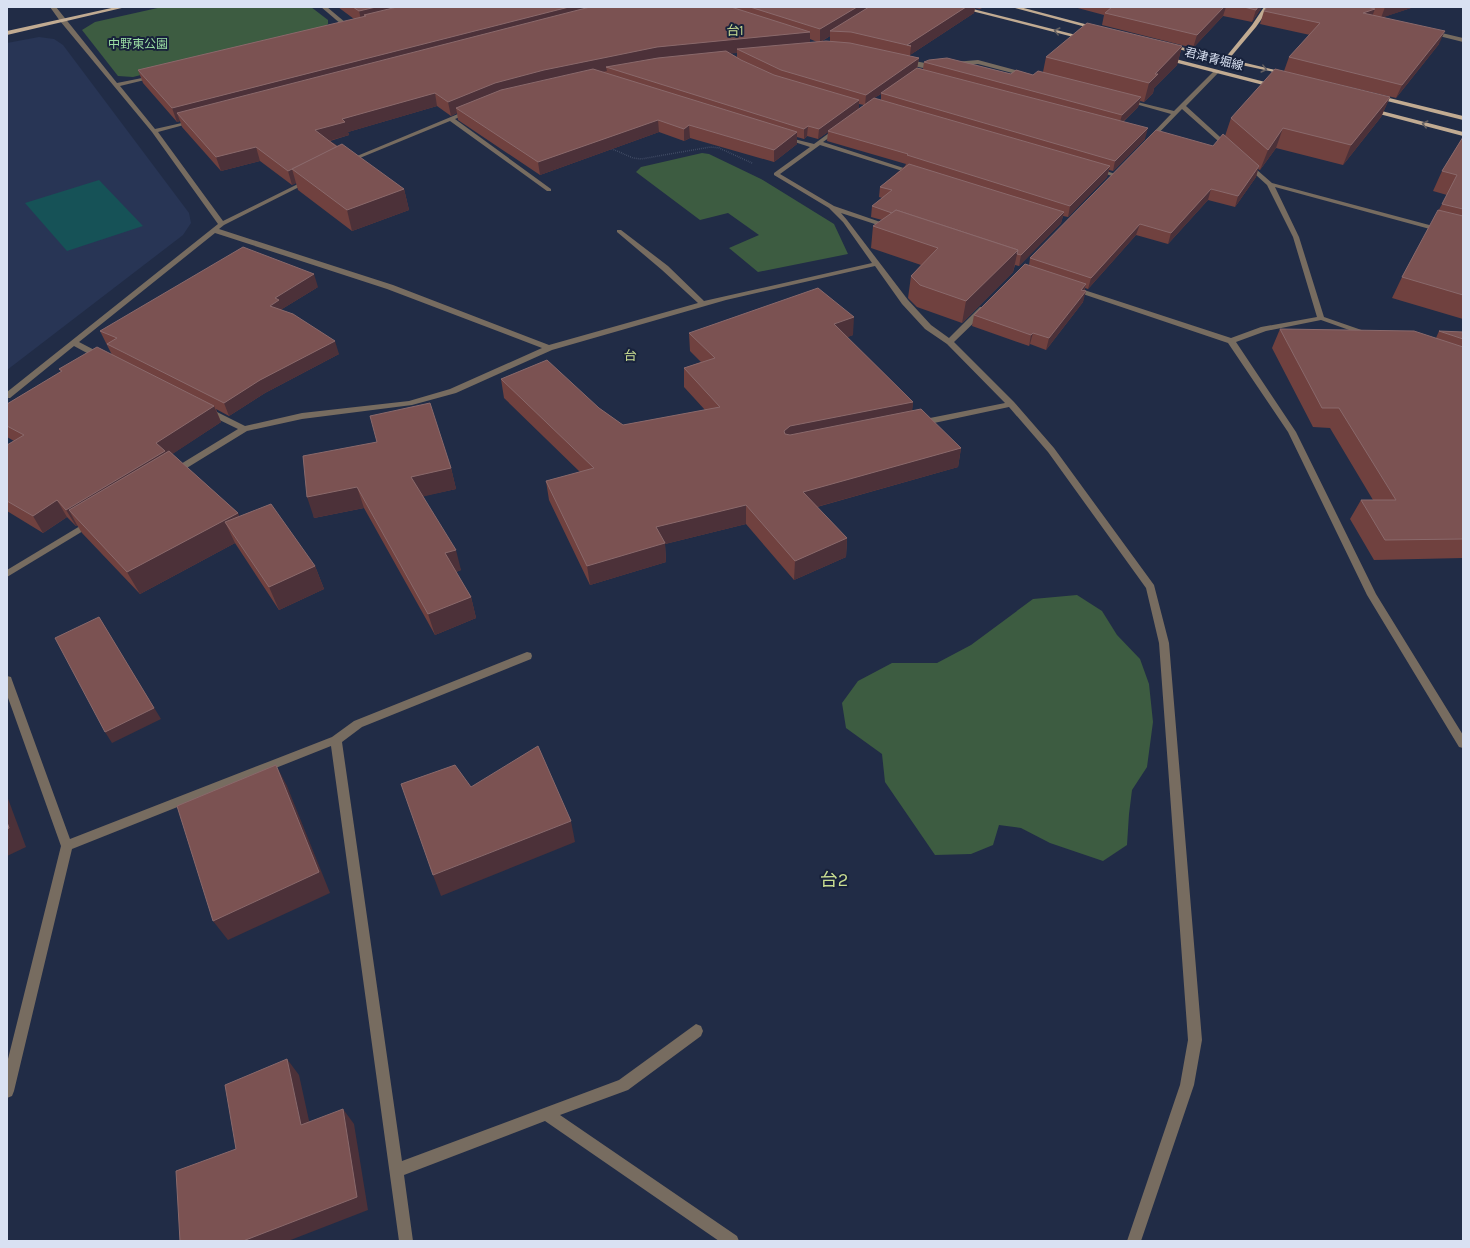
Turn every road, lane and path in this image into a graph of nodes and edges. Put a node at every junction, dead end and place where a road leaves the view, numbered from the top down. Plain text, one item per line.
1 (53, 7) edge
2 (123, 7) edge
3 (324, 7) edge
4 (959, 7) edge
5 (1014, 7) edge
6 (1267, 7) edge
7 (62, 20) junction
8 (357, 27) edge
9 (350, 29) junction
10 (1104, 29) edge
11 (342, 31) edge
12 (1425, 31) edge
13 (7, 33) edge
14 (1094, 40) edge
15 (1463, 40) edge
16 (1164, 44) edge
17 (1162, 57) edge
18 (896, 59) edge
19 (1226, 60) junction
20 (948, 64) edge
21 (941, 65) edge
22 (926, 66) junction
23 (920, 70) edge
24 (1217, 71) junction
25 (164, 74) edge
26 (1031, 76) edge
27 (1296, 77) edge
28 (117, 85) junction
29 (1278, 86) edge
30 (1372, 96) edge
31 (1122, 99) edge
32 (1182, 106) junction
33 (478, 107) edge
34 (1363, 108) edge
35 (1175, 113) junction
36 (1463, 118) edge
37 (200, 119) edge
38 (450, 119) junction
39 (843, 126) edge
40 (154, 131) junction
41 (1463, 134) edge
42 (777, 135) edge
43 (1144, 135) edge
44 (1151, 137) junction
45 (816, 145) junction
46 (606, 146) edge
47 (1141, 148) edge
48 (1234, 152) edge
49 (1240, 158) edge
50 (341, 165) edge
51 (1092, 168) edge
52 (776, 174) junction
53 (1115, 175) edge
54 (925, 176) edge
55 (313, 179) edge
56 (1270, 184) junction
57 (548, 190) dead end
58 (831, 207) junction
59 (222, 224) junction
60 (214, 230) junction
61 (899, 230) edge
62 (619, 232) dead end
63 (1463, 236) edge
64 (876, 264) junction
65 (1065, 286) edge
66 (703, 304) junction
67 (988, 304) edge
68 (1321, 318) junction
69 (1381, 338) edge
70 (950, 342) junction
71 (1231, 342) junction
72 (74, 343) junction
73 (549, 348) junction
74 (110, 361) edge
75 (7, 396) edge
76 (1011, 404) junction
77 (201, 408) edge
78 (912, 424) edge
79 (244, 429) junction
80 (169, 475) edge
81 (95, 520) edge
82 (7, 574) edge
83 (527, 656) dead end
84 (7, 680) edge
85 (336, 740) junction
86 (1463, 744) edge
87 (67, 846) junction
88 (696, 1031) dead end
89 (7, 1091) edge
90 (546, 1114) junction
91 (397, 1170) junction
92 (406, 1241) edge
93 (732, 1241) edge
94 (1134, 1241) edge

1 - 7 street
2 - 7 main road
3 - 9 street
14 -> 4 main road
5 - 10 main road
6 - 19 main road
7 - 13 main road
7 - 28 street
8 - 9 street
9 - 11 street
12 - 15 street
16 - 19 main road, 君津青堀線
17 - 24 main road, 君津青堀線
18 - 22 street
19 - 24 main road
19 -> 27 main road, 君津青堀線
20 - 26 street
21 - 22 street
22 - 23 street
24 - 29 main road, 君津青堀線
24 - 32 street
25 - 28 street
28 - 40 street
30 - 36 main road
31 - 35 street
32 - 35 street
32 - 48 street
33 - 38 street
41 -> 34 main road
35 - 44 street
37 - 40 street
38 - 50 street
38 - 57 street
39 - 45 street
40 - 59 street
42 - 45 street
43 - 44 street
44 - 47 street
45 - 52 street
45 - 54 street
46 - 52 path
49 - 56 street
51 - 53 street
52 - 58 street
55 - 59 street
56 - 63 street
56 - 68 street
58 - 61 street
58 - 64 street
59 - 60 street
60 - 72 street
60 - 73 street
62 - 66 street
64 - 66 street
64 - 70 street
65 - 71 street
66 - 73 street
67 - 70 street
68 - 69 street
68 - 71 street
70 - 76 street
71 - 86 street
72 - 74 street
72 - 75 street
73 - 79 street
76 - 78 street
76 - 94 street
77 - 79 street
79 - 80 street
81 - 82 street
83 - 85 street
84 - 87 street
85 - 87 street
85 - 91 street
87 - 89 street
88 - 90 street
90 - 91 street
90 - 93 street
91 - 92 street

